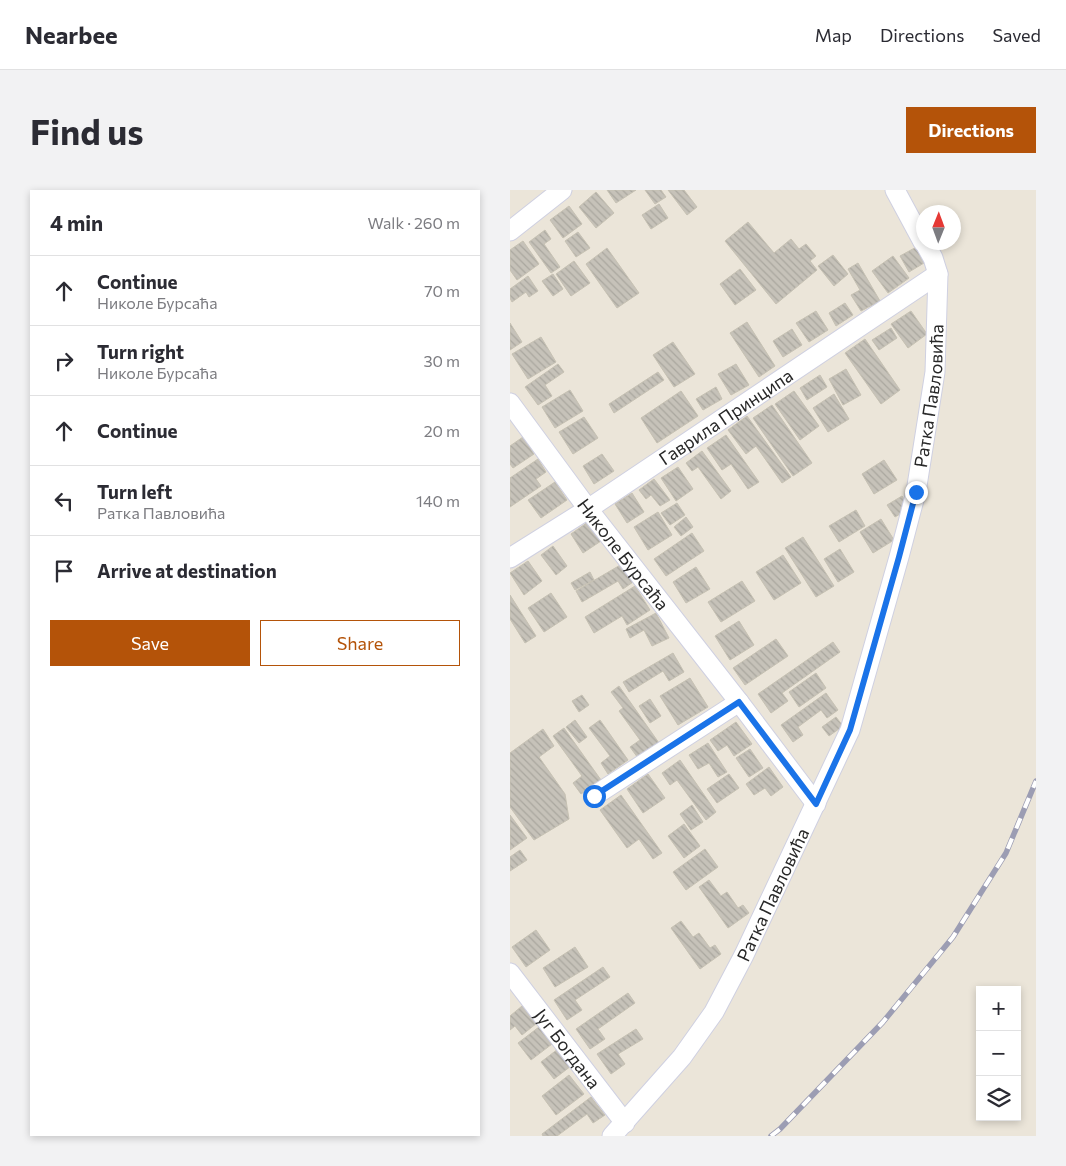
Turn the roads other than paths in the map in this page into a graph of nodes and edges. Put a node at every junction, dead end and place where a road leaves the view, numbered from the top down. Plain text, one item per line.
1 (562, 190) edge
2 (895, 190) edge
3 (916, 228) edge
4 (510, 231) edge
5 (928, 250) edge
6 (938, 274) junction
7 (510, 403) edge
8 (588, 509) junction
9 (510, 558) edge
10 (739, 702) junction
11 (594, 796) dead end
12 (816, 804) junction
13 (510, 973) edge
14 (619, 1129) edge

1 - 4 street
2 - 3 street, Ратка Павловића
5 - 6 street, Ратка Павловића
6 - 8 street, Гаврила Принципа
6 - 12 street, Ратка Павловића
7 - 8 street, Николе Бурсаћа
8 - 9 street, Гаврила Принципа
8 - 10 street, Николе Бурсаћа
10 - 11 street
10 - 12 street, Николе Бурсаћа
12 - 14 street, Ратка Павловића
13 - 14 street, Југ Богдана

